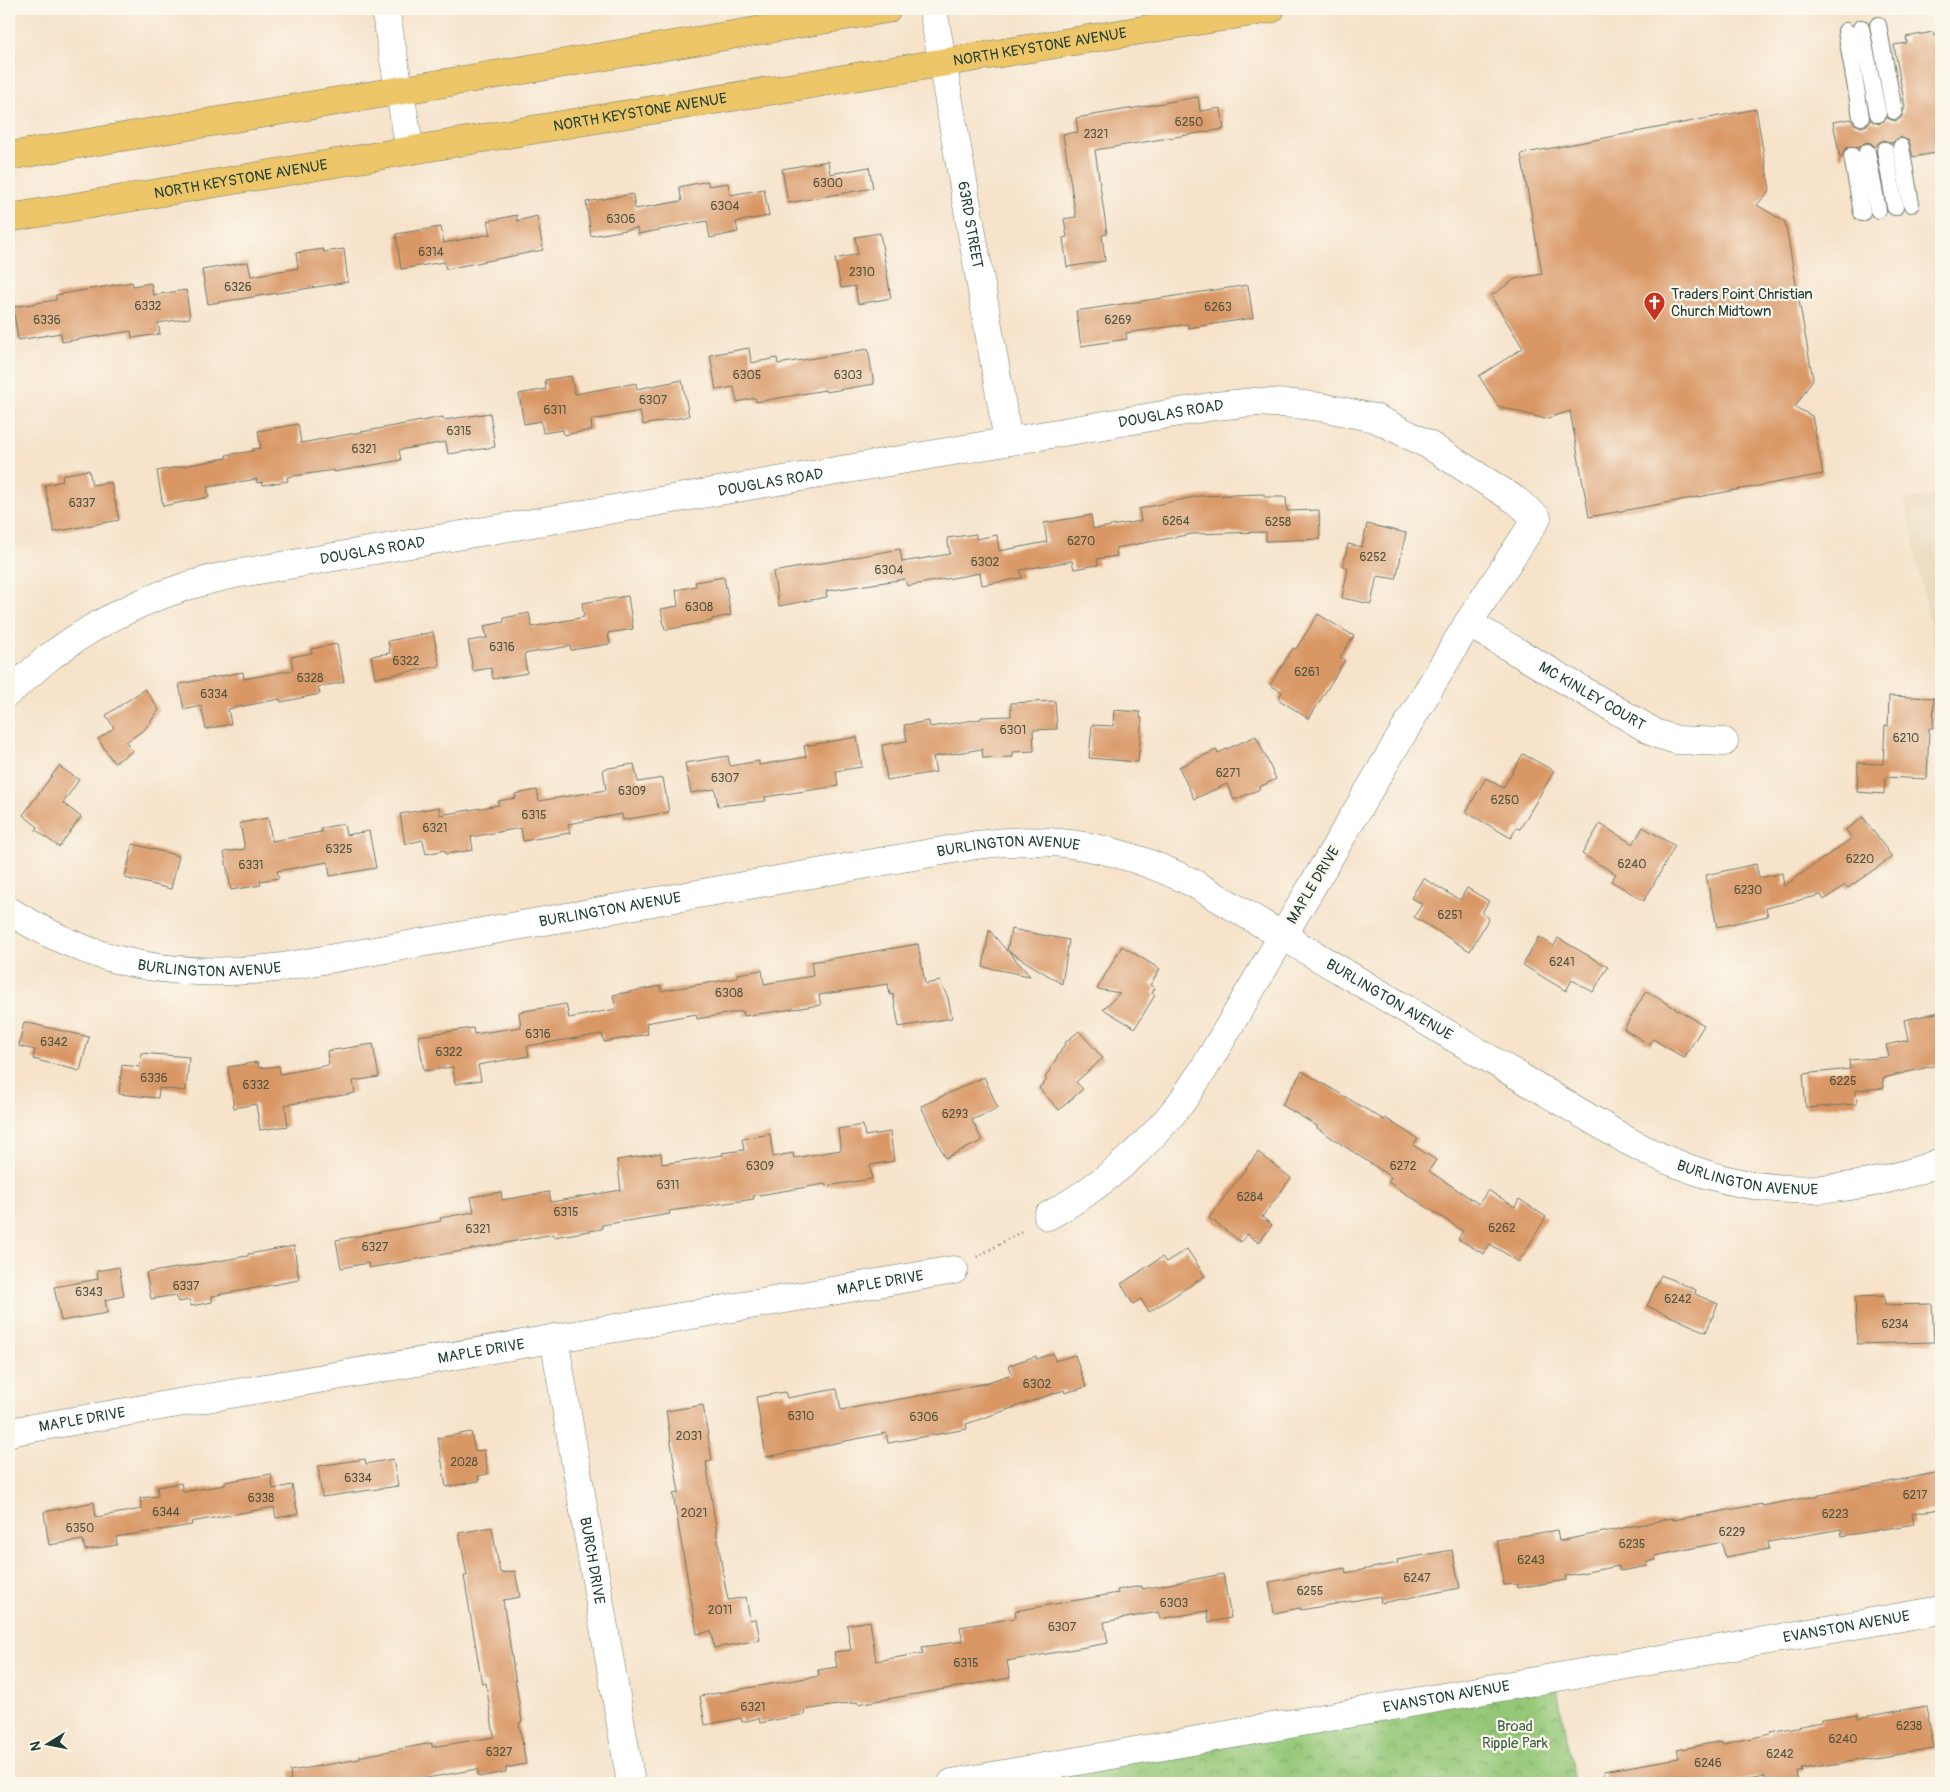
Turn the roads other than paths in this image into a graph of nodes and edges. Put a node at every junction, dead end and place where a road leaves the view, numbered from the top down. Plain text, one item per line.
1 (385, 9) edge
2 (887, 9) edge
3 (933, 9) edge
4 (1271, 9) edge
5 (1878, 25) dead end
6 (942, 62) junction
7 (399, 89) junction
8 (1894, 111) dead end
9 (1878, 114) dead end
10 (1861, 117) dead end
11 (1901, 147) dead end
12 (410, 150) junction
13 (1885, 150) dead end
14 (1860, 154) dead end
15 (9, 156) edge
16 (1912, 204) dead end
17 (1895, 207) dead end
18 (1870, 212) dead end
19 (9, 218) edge
20 (1008, 441) junction
21 (1537, 518) joint
22 (1468, 623) junction
23 (9, 692) edge
24 (1724, 742) dead end
25 (9, 911) edge
26 (1283, 935) junction
27 (1941, 1162) edge
28 (1048, 1216) road end
29 (954, 1270) road end
30 (554, 1338) junction
31 (9, 1432) edge
32 (1941, 1610) edge
33 (631, 1783) edge
34 (952, 1783) edge

1 - 7 street
2 - 7 main road
3 - 6 street, 63RD STREET
4 - 6 main road, NORTH KEYSTONE AVENUE
5 - 8 lane
6 - 12 main road, NORTH KEYSTONE AVENUE
6 - 20 street, 63RD STREET
7 - 12 street
7 - 15 main road
9 - 10 lane
11 - 16 lane
12 - 19 main road, NORTH KEYSTONE AVENUE
13 - 17 lane
14 - 18 lane
20 - 21 street, DOUGLAS ROAD
20 - 23 street, DOUGLAS ROAD
21 - 22 street, MAPLE DRIVE
22 - 24 street, MC KINLEY COURT
22 - 26 street, MAPLE DRIVE
25 - 26 street, BURLINGTON AVENUE
26 - 27 street, BURLINGTON AVENUE
26 - 28 street, MAPLE DRIVE
29 - 30 street, MAPLE DRIVE
30 - 31 street, MAPLE DRIVE
30 - 33 street, BURCH DRIVE
32 - 34 street, EVANSTON AVENUE

